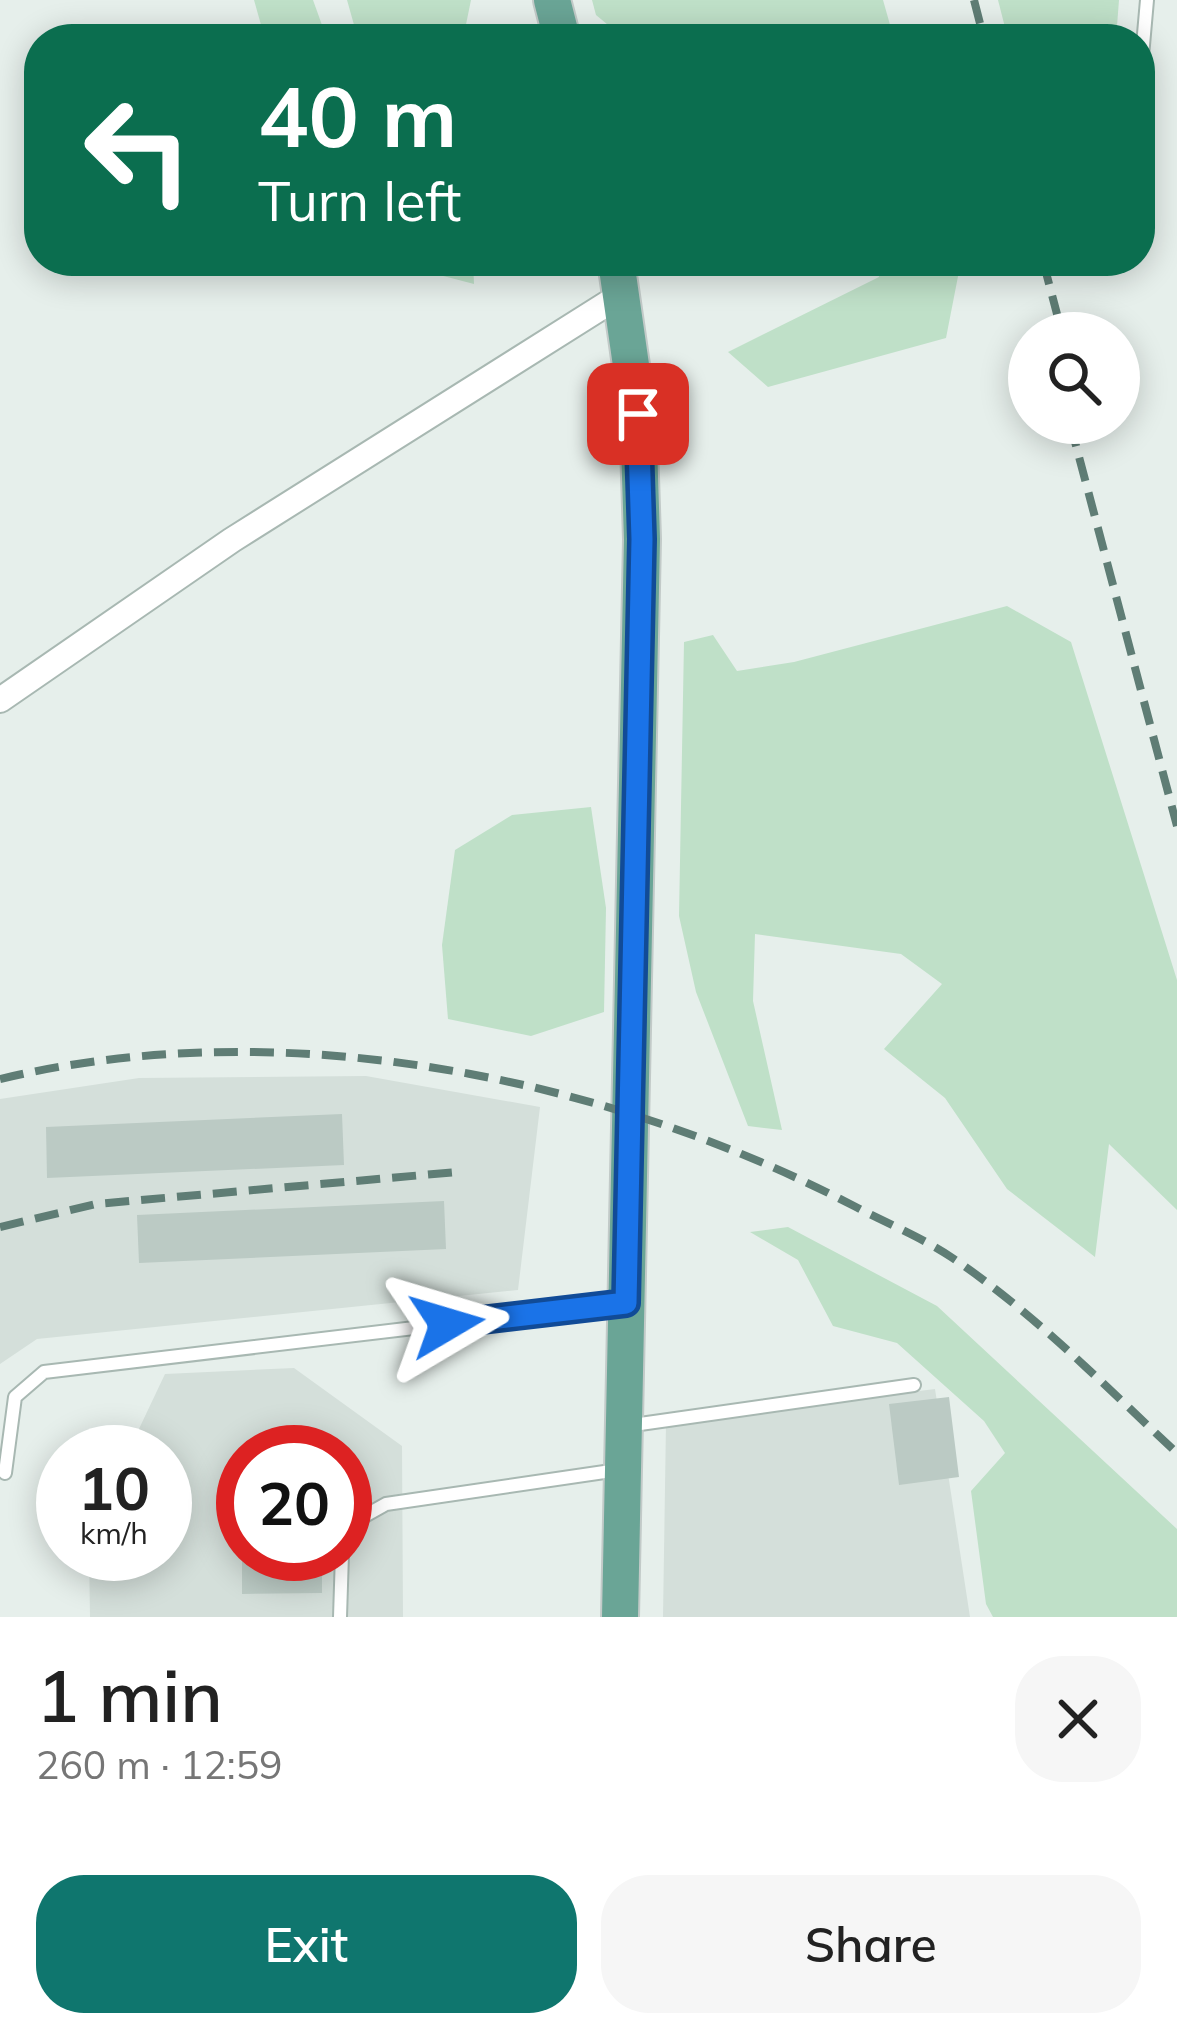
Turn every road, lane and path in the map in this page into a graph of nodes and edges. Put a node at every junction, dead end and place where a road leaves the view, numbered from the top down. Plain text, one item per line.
1 (620, 277) edge
2 (0, 700) edge
3 (626, 1303) junction
4 (914, 1385) dead end
5 (625, 1426) junction
6 (625, 1469) junction
7 (5, 1473) dead end
8 (372, 1512) edge
9 (341, 1581) edge
10 (340, 1617) edge
11 (620, 1617) edge

1 - 2 street
1 - 3 main road
3 - 5 main road
3 - 7 lane
4 - 5 lane
5 - 6 main road
6 - 8 lane
6 - 11 main road
9 - 10 lane

